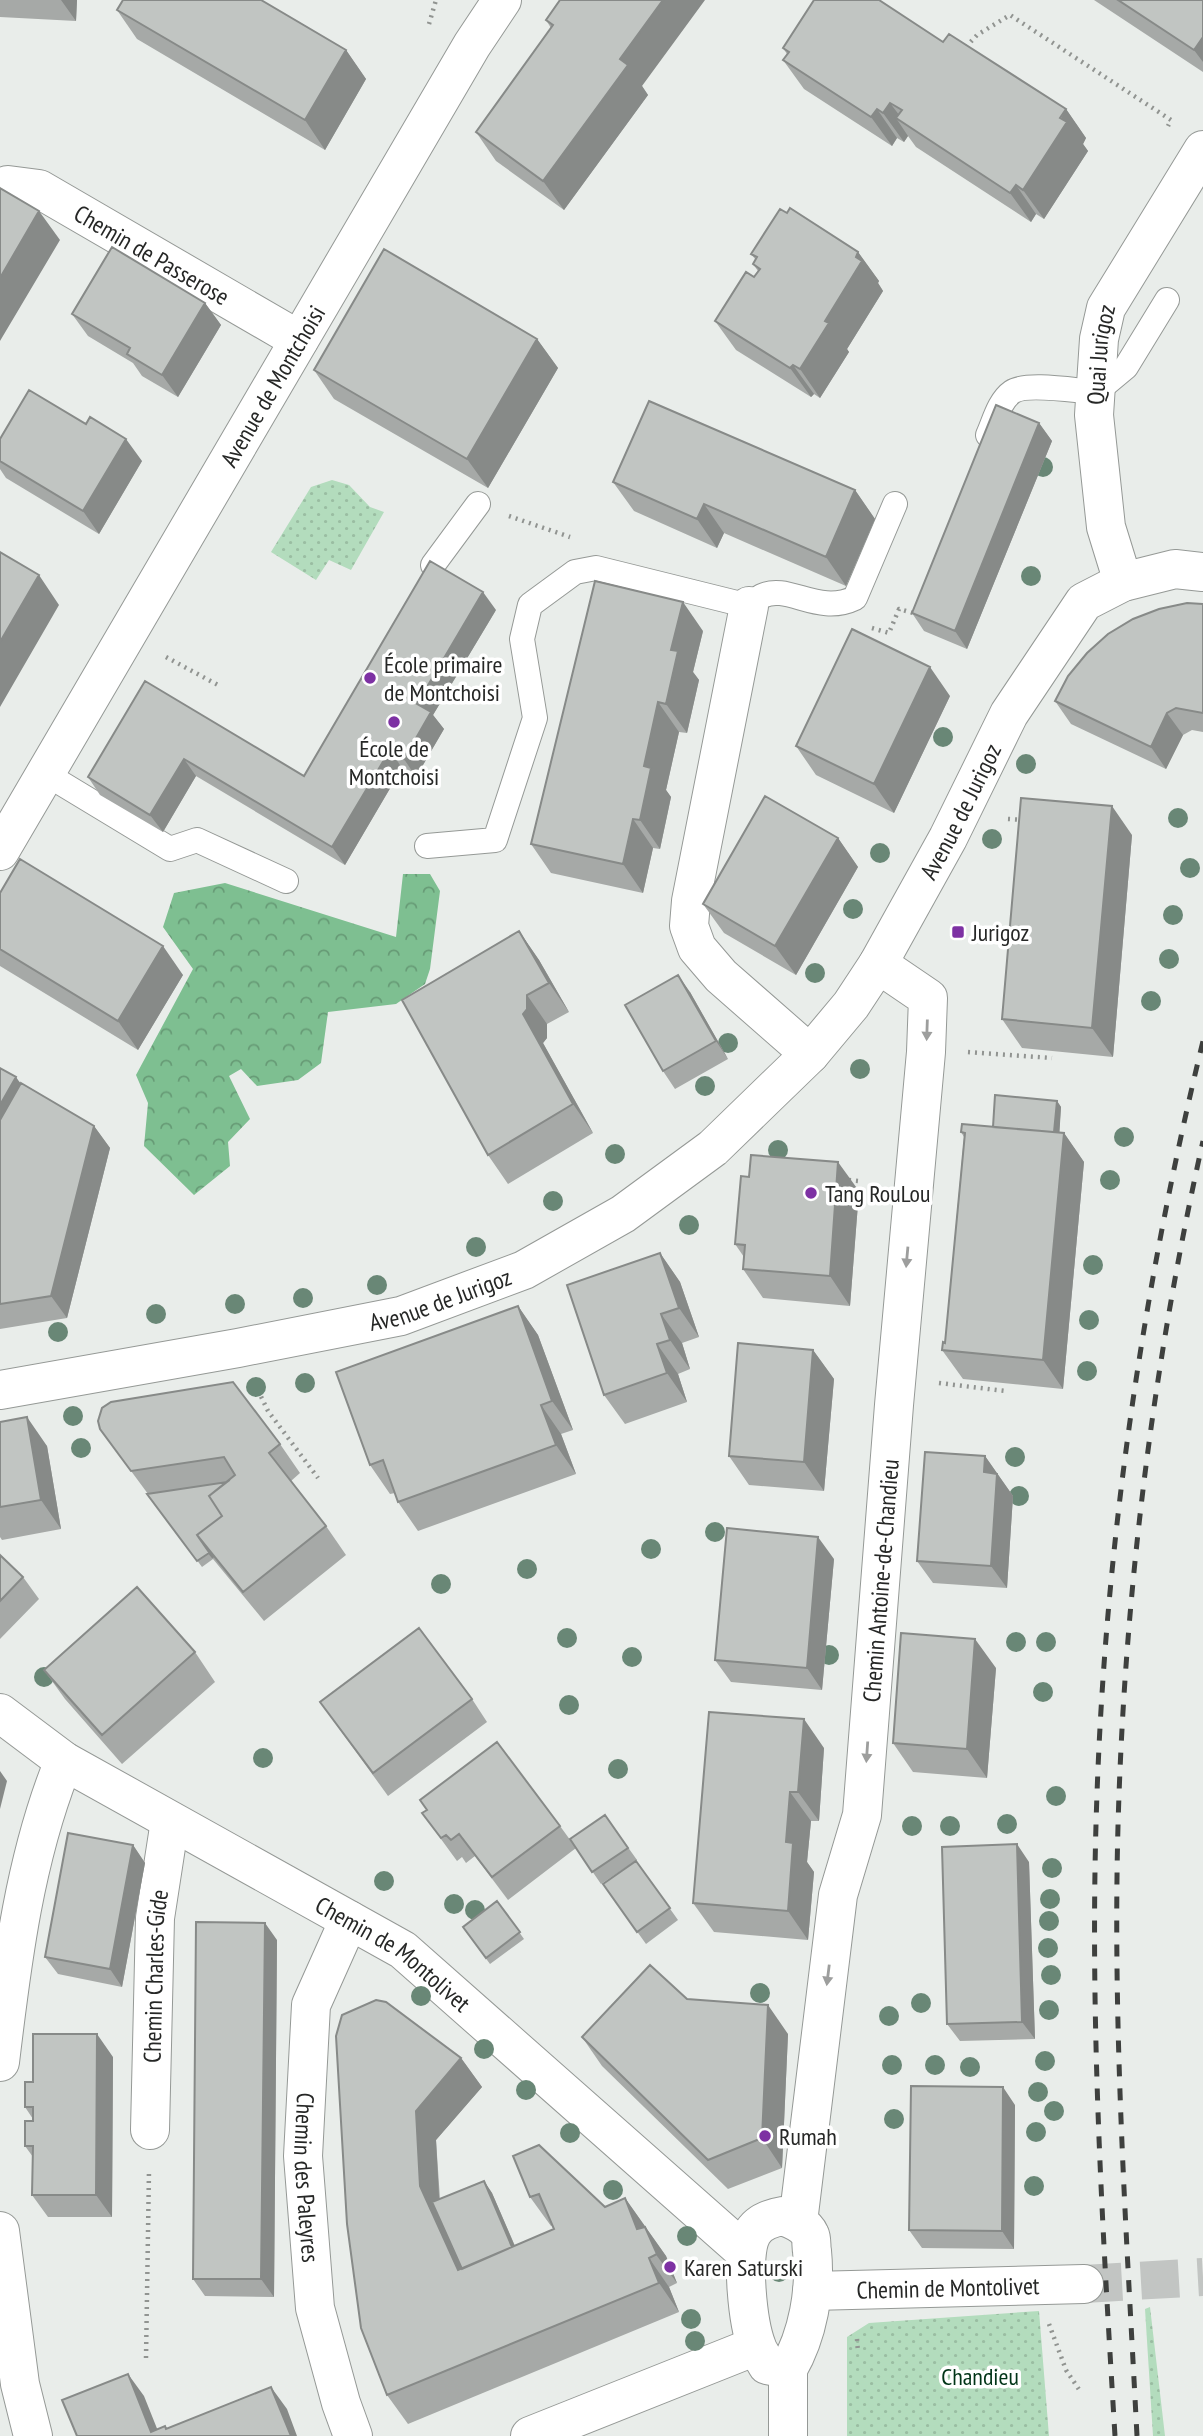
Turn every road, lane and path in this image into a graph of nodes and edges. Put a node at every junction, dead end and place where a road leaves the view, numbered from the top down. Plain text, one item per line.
1 (436, 0) edge
2 (502, 0) edge
3 (429, 24) dead end
4 (966, 47) edge
5 (1165, 131) dead end
6 (1203, 150) edge
7 (0, 187) edge
8 (1167, 300) dead end
9 (299, 340) junction
10 (1096, 393) junction
11 (978, 460) edge
12 (478, 504) dead end
13 (895, 504) dead end
14 (520, 520) dead end
15 (565, 535) dead end
16 (433, 565) edge
17 (1203, 572) edge
18 (1123, 583) junction
19 (749, 606) junction
20 (166, 657) dead end
21 (218, 685) dead end
22 (46, 774) junction
23 (1008, 818) dead end
24 (1029, 820) edge
25 (427, 846) dead end
26 (0, 851) edge
27 (286, 881) dead end
28 (878, 964) junction
29 (968, 1052) dead end
30 (810, 1054) junction
31 (1052, 1058) edge
32 (837, 1180) edge
33 (859, 1181) dead end
34 (238, 1348) junction
35 (939, 1384) dead end
36 (0, 1390) edge
37 (1005, 1391) edge
38 (318, 1478) dead end
39 (0, 1713) edge
40 (64, 1761) junction
41 (170, 1822) junction
42 (349, 1920) junction
43 (0, 2062) edge
44 (150, 2130) joint
45 (798, 2222) junction
46 (0, 2231) edge
47 (745, 2252) junction
48 (1084, 2284) tunnel mouth
49 (812, 2291) junction
50 (1045, 2315) dead end
51 (857, 2339) dead end
52 (757, 2346) junction
53 (858, 2353) dead end
54 (146, 2358) dead end
55 (788, 2369) junction
56 (1080, 2391) dead end
57 (33, 2436) edge
58 (353, 2436) edge
59 (530, 2436) edge
60 (789, 2436) edge

1 - 3 path
2 - 9 street, Avenue de Montchoisi
4 - 5 path
6 - 10 street, Quai Jurigoz
7 - 9 street, Chemin de Passerose
8 - 10 lane
9 - 22 street, Avenue de Montchoisi
10 - 11 lane
10 - 18 street, Quai Jurigoz
12 - 16 lane
13 - 19 lane
14 - 15 path
17 - 18 street, Avenue de Jurigoz
18 - 28 street, Avenue de Jurigoz
19 - 25 lane
19 - 30 street
20 - 21 path
22 - 26 street, Avenue de Montchoisi
22 - 27 lane
23 - 24 path
28 - 30 street, Avenue de Jurigoz
28 -> 45 street, Chemin Antoine-de-Chandieu
29 - 31 path
30 - 34 street, Avenue de Jurigoz
32 - 33 path
34 - 36 street, Avenue de Jurigoz
34 - 38 path
35 - 37 path
39 - 40 street, Chemin de Montolivet
40 - 41 street, Chemin de Montolivet
40 - 43 street
41 - 42 street, Chemin de Montolivet
41 - 44 street, Chemin Charles-Gide
42 - 47 street, Chemin de Montolivet
42 - 58 street, Chemin des Paleyres
44 - 54 path
45 - 47 street
45 - 49 street
46 - 57 street
47 - 52 street
48 - 49 street, Chemin de Montolivet
49 - 55 street
50 - 56 path
51 - 53 path
52 - 55 street
52 - 59 street
55 - 60 street

